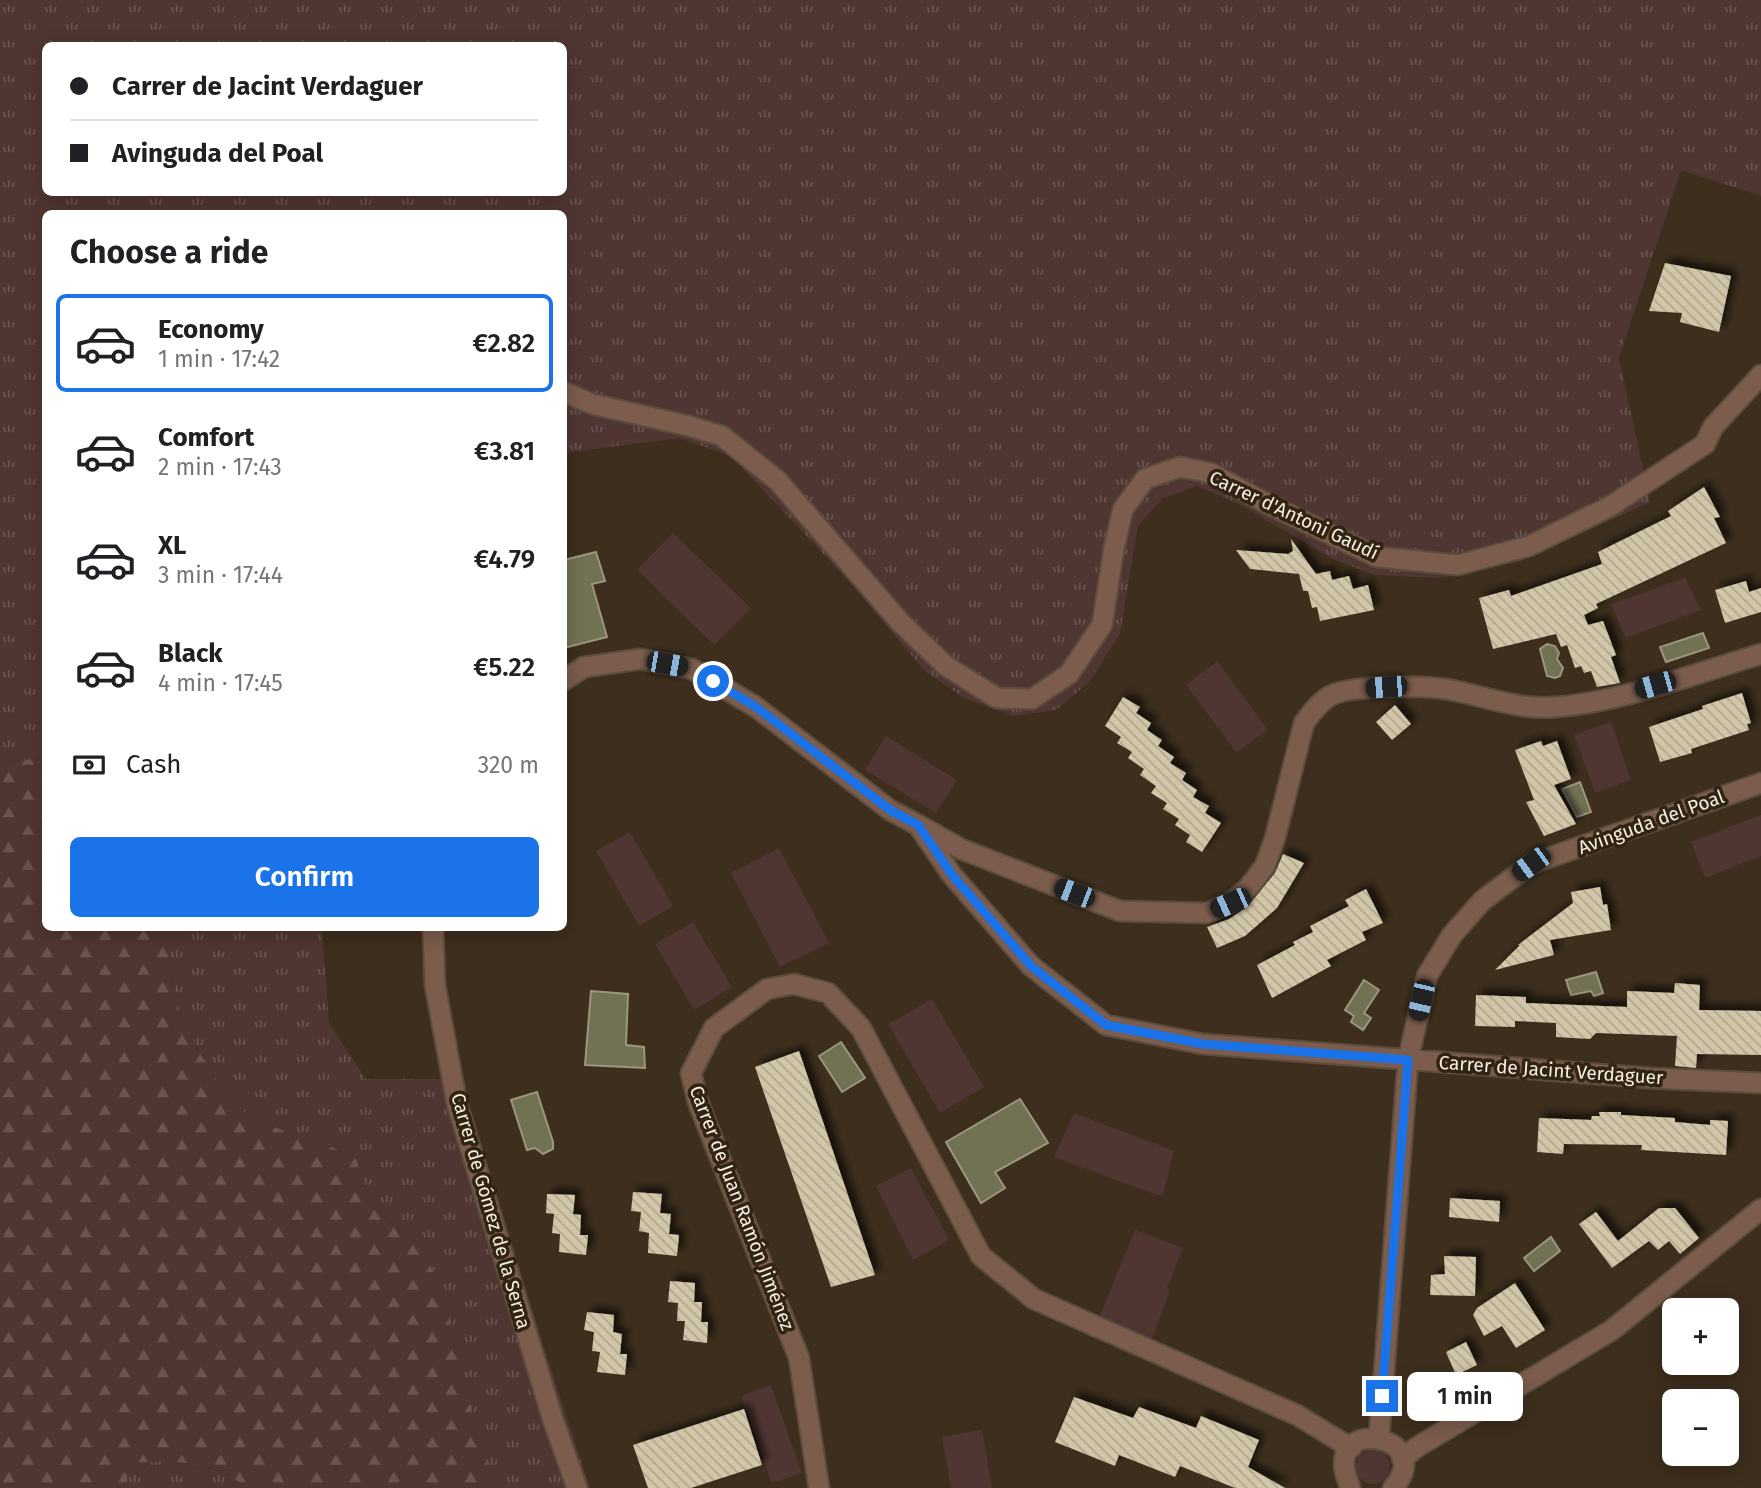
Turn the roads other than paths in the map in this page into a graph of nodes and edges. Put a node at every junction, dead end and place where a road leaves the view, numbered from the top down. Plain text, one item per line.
1 (1761, 375) edge
2 (567, 393) edge
3 (1761, 654) edge
4 (567, 678) edge
5 (1761, 783) edge
6 (918, 825) junction
7 (433, 931) edge
8 (1408, 1060) junction
9 (1761, 1083) edge
10 (1761, 1209) edge
11 (1379, 1437) junction
12 (1351, 1448) junction
13 (1402, 1459) junction
14 (1351, 1486) edge
15 (577, 1488) edge
16 (819, 1488) edge
17 (1393, 1488) edge

1 - 2 street, Carrer d'Antoni Gaudí
3 - 6 street
4 - 6 street, Carrer de Jacint Verdaguer
5 - 8 street, Avinguda del Poal
6 - 8 street, Carrer de Jacint Verdaguer
7 - 15 street, Carrer de Gómez de la Serna
8 - 9 street, Carrer de Jacint Verdaguer
8 - 11 street, Avinguda del Poal
10 - 13 street
11 - 12 street
11 - 13 street
12 - 14 street
12 - 16 street, Carrer de Juan Ramón Jiménez
13 - 17 street

